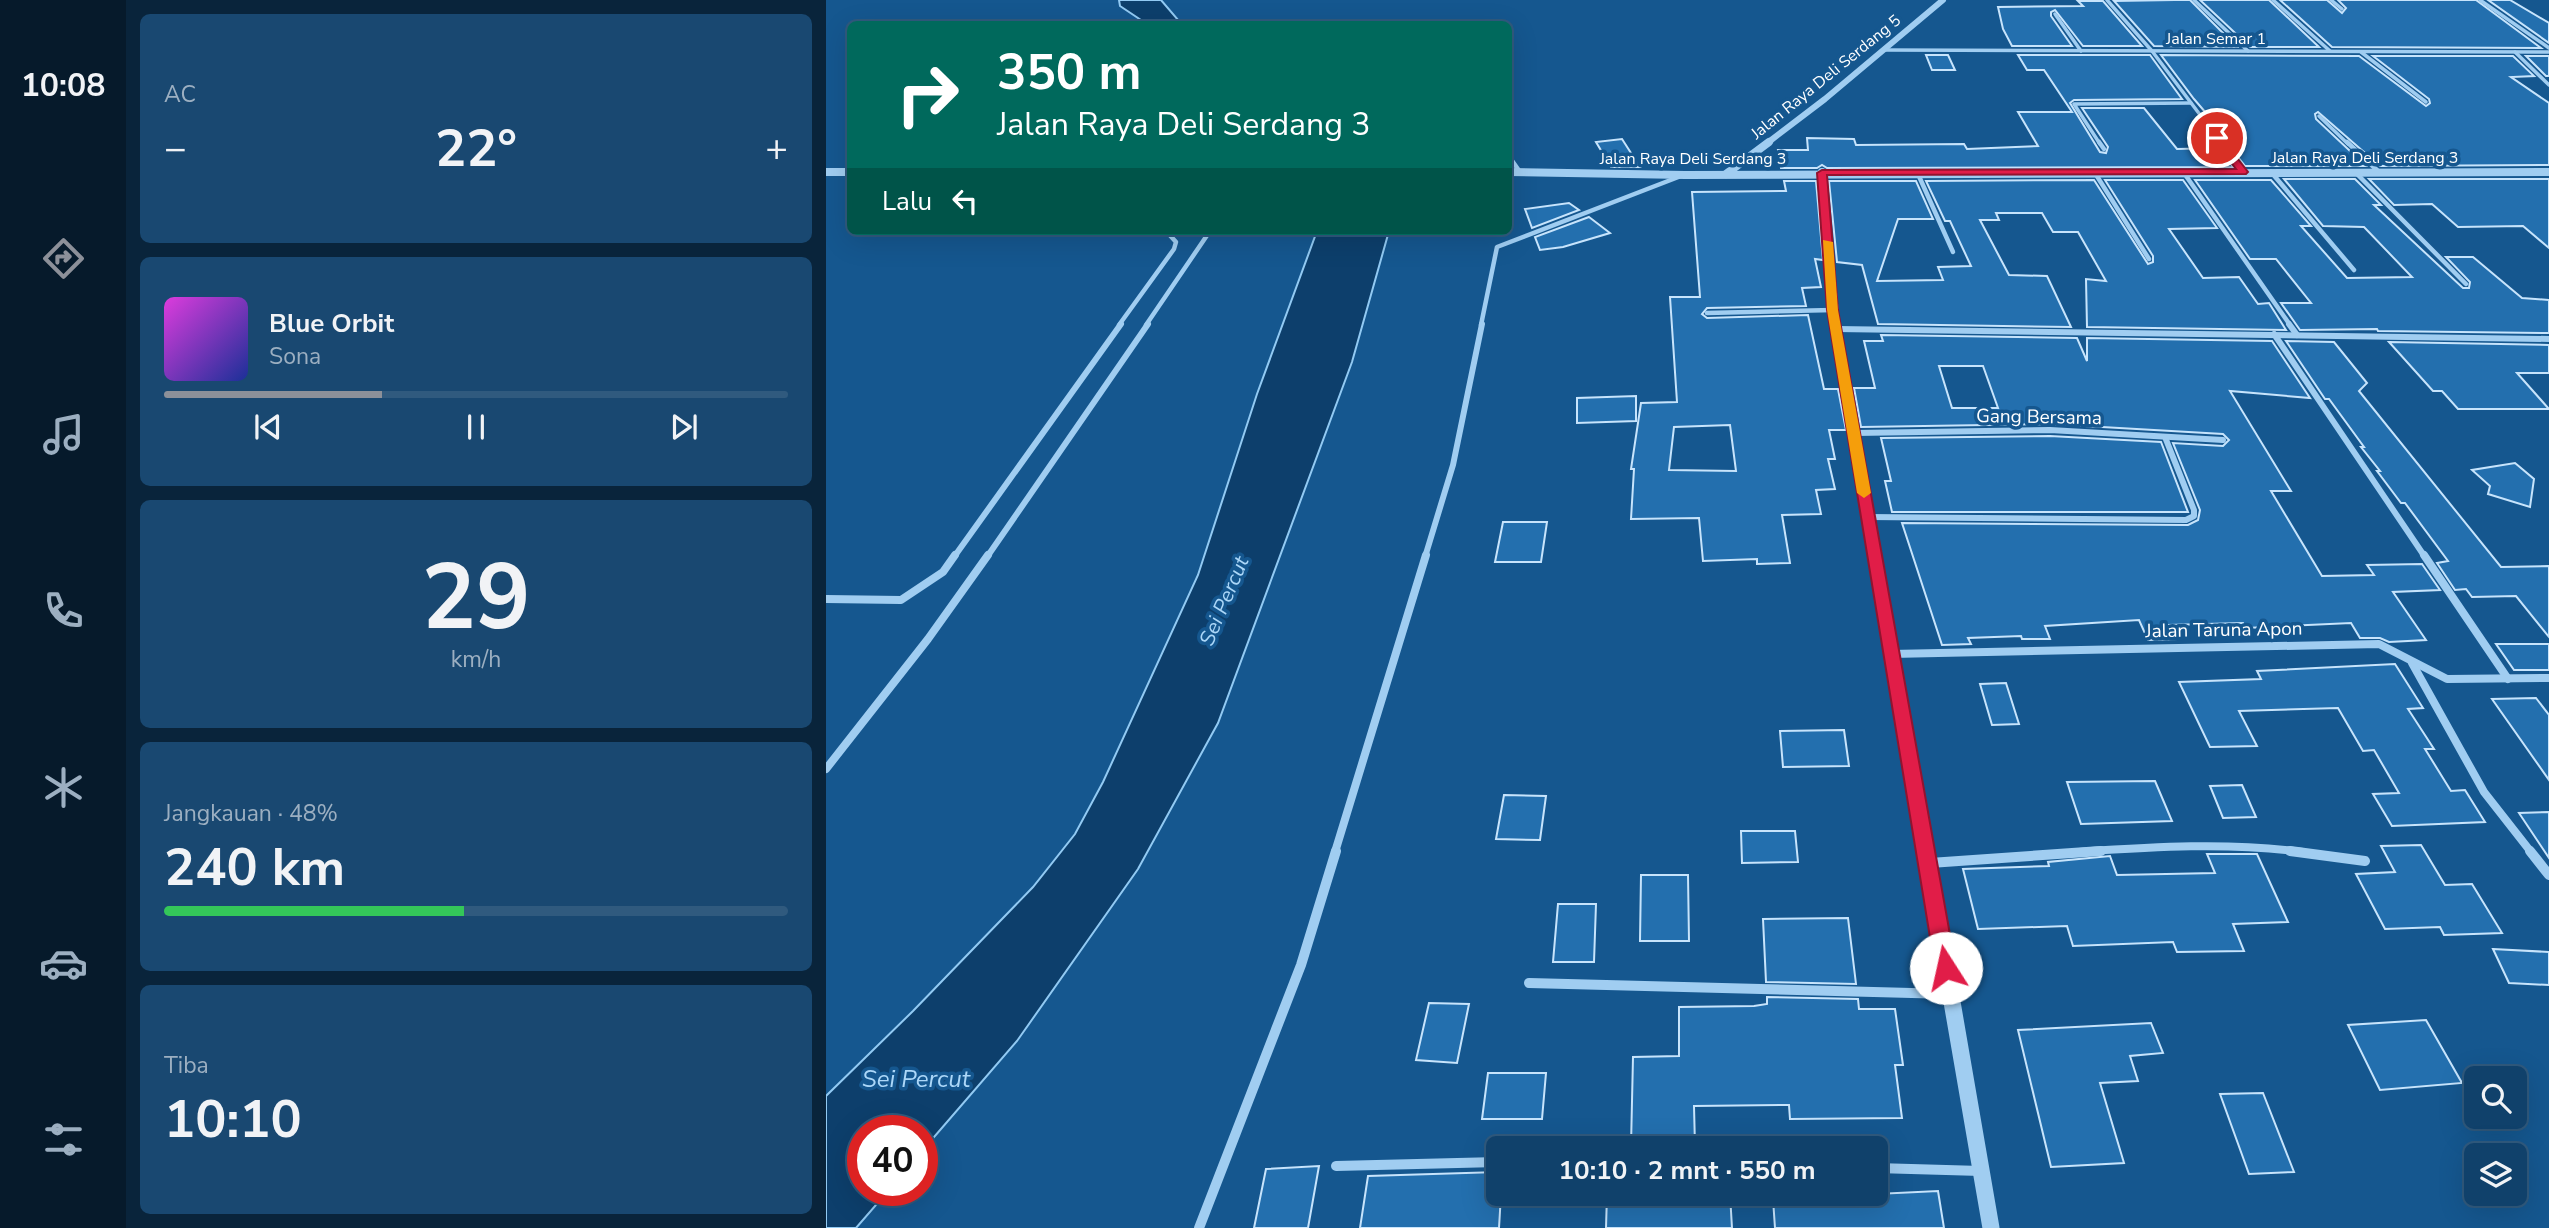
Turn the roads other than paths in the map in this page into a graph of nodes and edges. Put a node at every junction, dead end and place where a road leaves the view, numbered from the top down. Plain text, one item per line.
1 (1943, 0) edge
2 (2107, 0) edge
3 (2194, 0) edge
4 (2273, 0) edge
5 (2331, 0) edge
6 (2480, 0) edge
7 (2342, 9) dead end
8 (2055, 14) dead end
9 (1883, 50) junction
10 (2549, 50) edge
11 (2081, 51) junction
12 (2152, 51) junction
13 (2248, 51) junction
14 (2331, 51) junction
15 (2360, 51) junction
16 (2514, 52) junction
17 (2549, 85) edge
18 (2426, 102) dead end
19 (2190, 103) junction
20 (2319, 116) dead end
21 (2104, 149) dead end
22 (1512, 161) edge
23 (826, 172) edge
24 (847, 172) edge
25 (1512, 172) edge
26 (1520, 172) junction
27 (2243, 172) junction
28 (2271, 172) junction
29 (2355, 172) junction
30 (2379, 172) junction
31 (2549, 172) edge
32 (1822, 173) junction
33 (2095, 173) junction
34 (2184, 173) junction
35 (1726, 174) junction
36 (1918, 174) junction
37 (1685, 175) junction
38 (1170, 235) edge
39 (1207, 235) edge
40 (1953, 252) dead end
41 (2149, 259) dead end
42 (2354, 270) dead end
43 (2466, 284) dead end
44 (1833, 310) junction
45 (1707, 313) dead end
46 (1836, 329) junction
47 (2273, 334) junction
48 (2297, 335) junction
49 (2549, 339) edge
50 (1855, 433) junction
51 (2165, 438) junction
52 (2223, 440) dead end
53 (1868, 517) junction
54 (826, 599) edge
55 (1891, 654) junction
56 (2412, 663) junction
57 (2508, 678) junction
58 (2549, 678) edge
59 (826, 769) edge
60 (2365, 860) dead end
61 (1927, 863) junction
62 (2549, 875) edge
63 (1529, 983) dead end
64 (1950, 994) junction
65 (1486, 1162) edge
66 (1336, 1166) dead end
67 (1888, 1168) edge
68 (1982, 1171) junction
69 (1199, 1228) edge
70 (1992, 1228) edge

1 - 9 street, Jalan Raya Deli Serdang 5
2 - 12 street
3 - 13 street
4 - 14 street
5 - 7 street
6 - 10 street
8 - 11 street
9 - 11 street, Jalan Semar 1
9 - 35 street, Jalan Raya Deli Serdang 5
10 - 16 street, Jalan Semar 1
11 - 12 street, Jalan Semar 1
12 - 13 street, Jalan Semar 1
12 - 19 street
13 - 14 street, Jalan Semar 1
14 - 15 street, Jalan Semar 1
15 - 16 street, Jalan Semar 1
15 - 18 street
16 - 17 street
19 - 21 street
19 - 27 street
20 - 30 street
22 - 26 street
23 - 24 street
25 - 26 street, Jalan Raya Deli Serdang 3
26 - 37 street, Jalan Raya Deli Serdang 3
27 - 28 street, Jalan Raya Deli Serdang 3
27 - 34 street, Jalan Raya Deli Serdang 3
28 - 29 street, Jalan Raya Deli Serdang 3
28 - 42 street
29 - 30 street, Jalan Raya Deli Serdang 3
29 - 43 street
30 - 31 street, Jalan Raya Deli Serdang 3
32 - 35 street, Jalan Raya Deli Serdang 3
32 - 36 street, Jalan Raya Deli Serdang 3
32 - 44 street
33 - 34 street, Jalan Raya Deli Serdang 3
33 - 36 street, Jalan Raya Deli Serdang 3
33 - 41 street
34 - 48 street
35 - 37 street, Jalan Raya Deli Serdang 3
36 - 40 street
37 - 69 street
38 - 54 street
39 - 59 street
44 - 45 street
44 - 46 street
46 - 47 street
46 - 50 street
47 - 48 street
47 - 57 street
48 - 49 street
50 - 51 street, Gang Bersama
50 - 53 street
51 - 52 street, Gang Bersama
51 - 53 street
53 - 55 street
55 - 56 street, Jalan Taruna Apon
55 - 61 street
56 - 57 street, Jalan Taruna Apon
56 - 62 street
57 - 58 street, Jalan Taruna Apon
60 - 61 street
61 - 64 street
63 - 64 street
64 - 68 street
65 - 66 street
67 - 68 street
68 - 70 street

